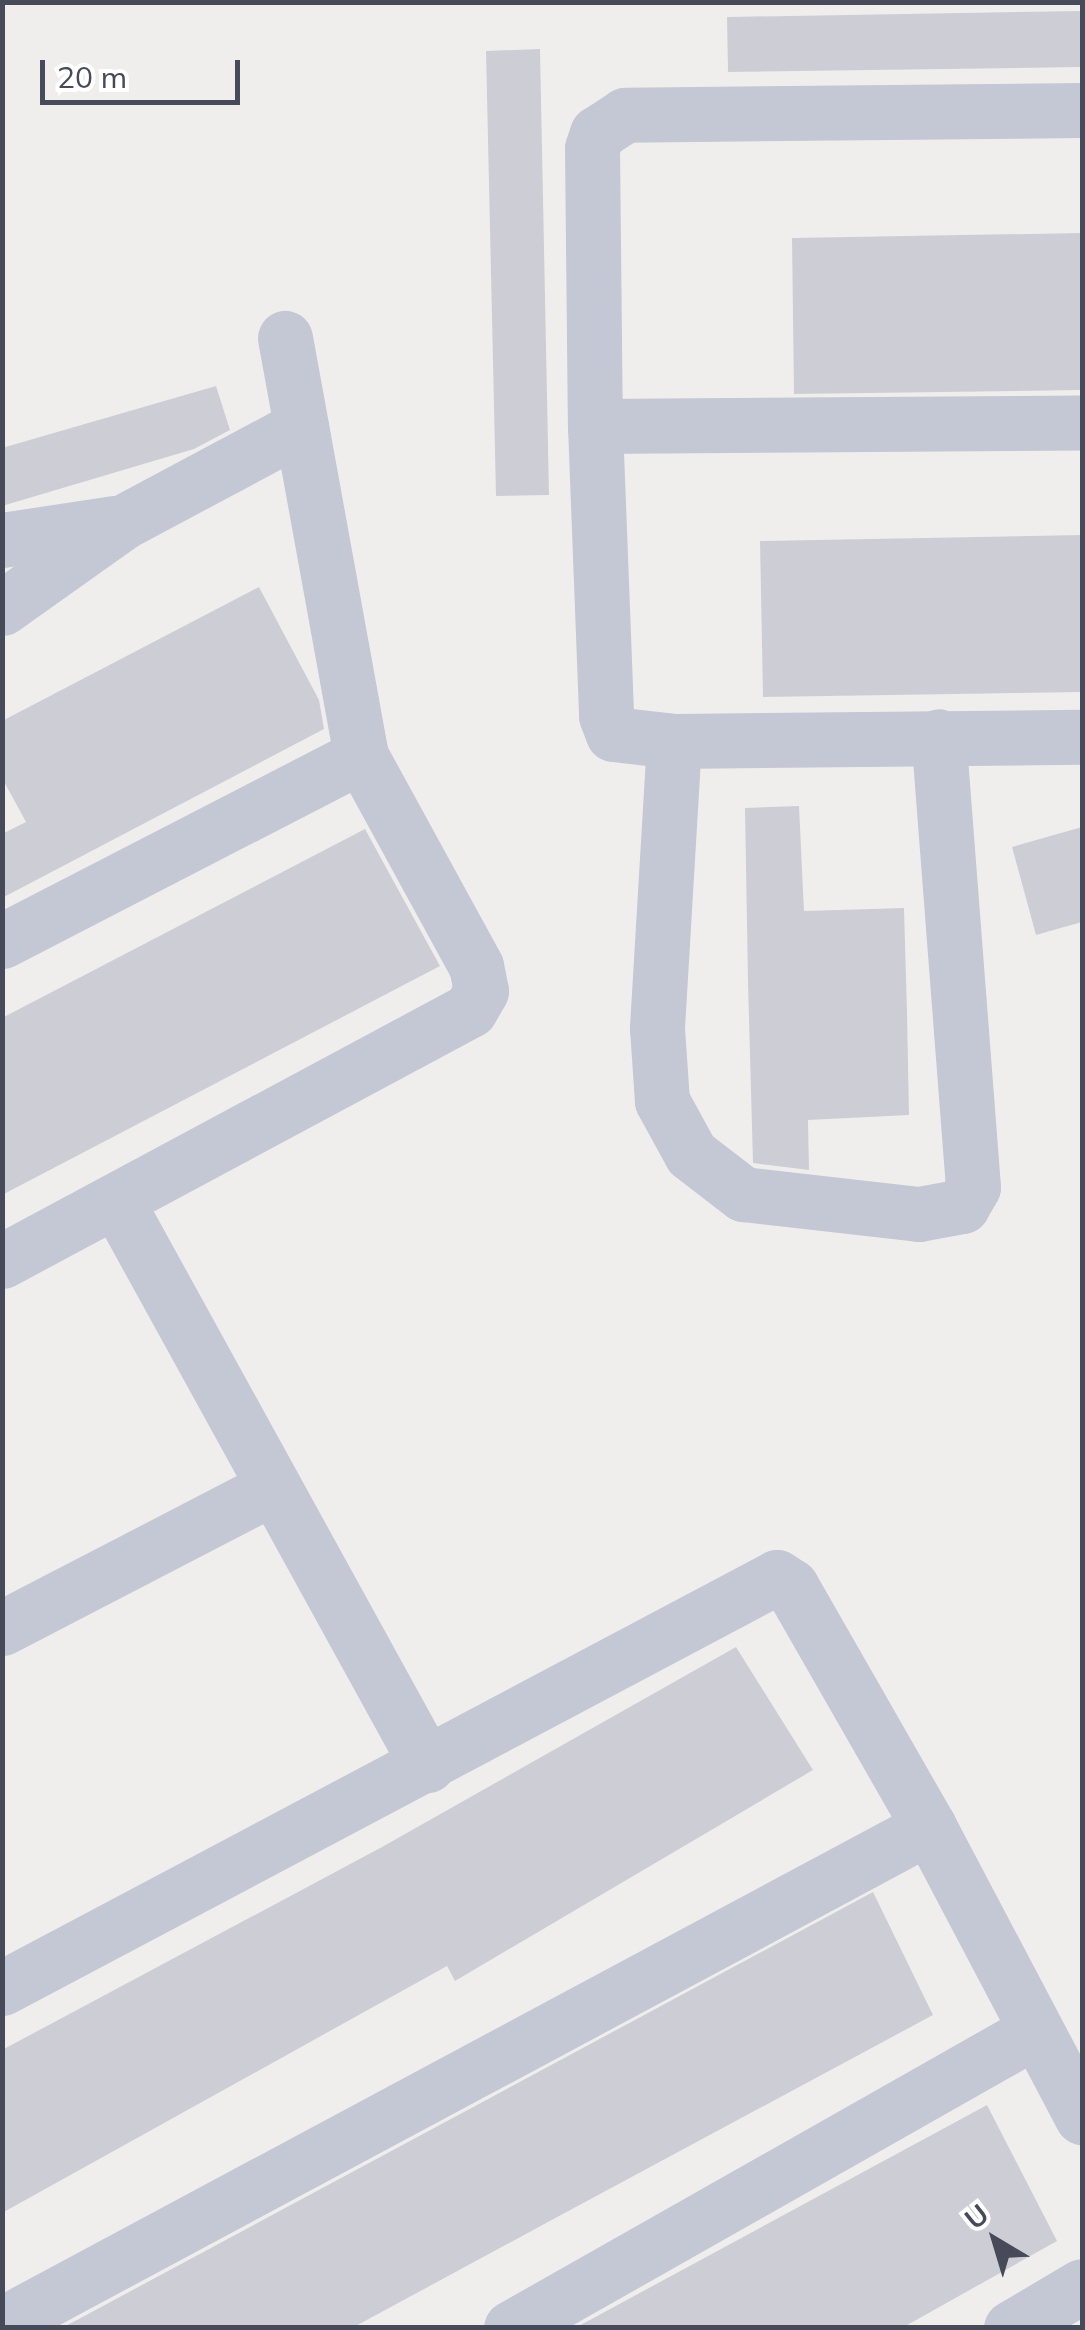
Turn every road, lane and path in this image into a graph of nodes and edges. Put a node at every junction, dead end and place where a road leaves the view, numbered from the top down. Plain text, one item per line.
1 (1082, 110) edge
2 (284, 338) dead end
3 (1082, 423) edge
4 (595, 426) junction
5 (301, 427) junction
6 (123, 522) junction
7 (2, 540) edge
8 (2, 608) edge
9 (938, 736) junction
10 (1082, 738) edge
11 (674, 741) junction
12 (360, 756) junction
13 (2, 941) edge
14 (117, 1202) junction
15 (2, 1262) edge
16 (274, 1487) junction
17 (2, 1628) edge
18 (427, 1765) junction
19 (929, 1827) junction
20 (2, 1988) edge
21 (1036, 2031) junction
22 (1082, 2117) edge
23 (1082, 2286) edge
24 (2, 2324) edge
25 (512, 2328) edge
26 (1010, 2328) edge

1 - 4 street
2 - 5 street
3 - 4 street
4 - 11 street
5 - 6 street
5 - 12 street
6 - 7 street
6 - 8 street
9 - 10 street
9 - 11 street
9 - 11 street
12 - 13 street
12 - 14 street
14 - 15 street
14 - 16 street
16 - 17 street
16 - 18 street
18 - 19 street
18 - 20 street
19 - 21 street
19 - 24 street
21 - 22 street
21 - 25 street
23 - 26 street

